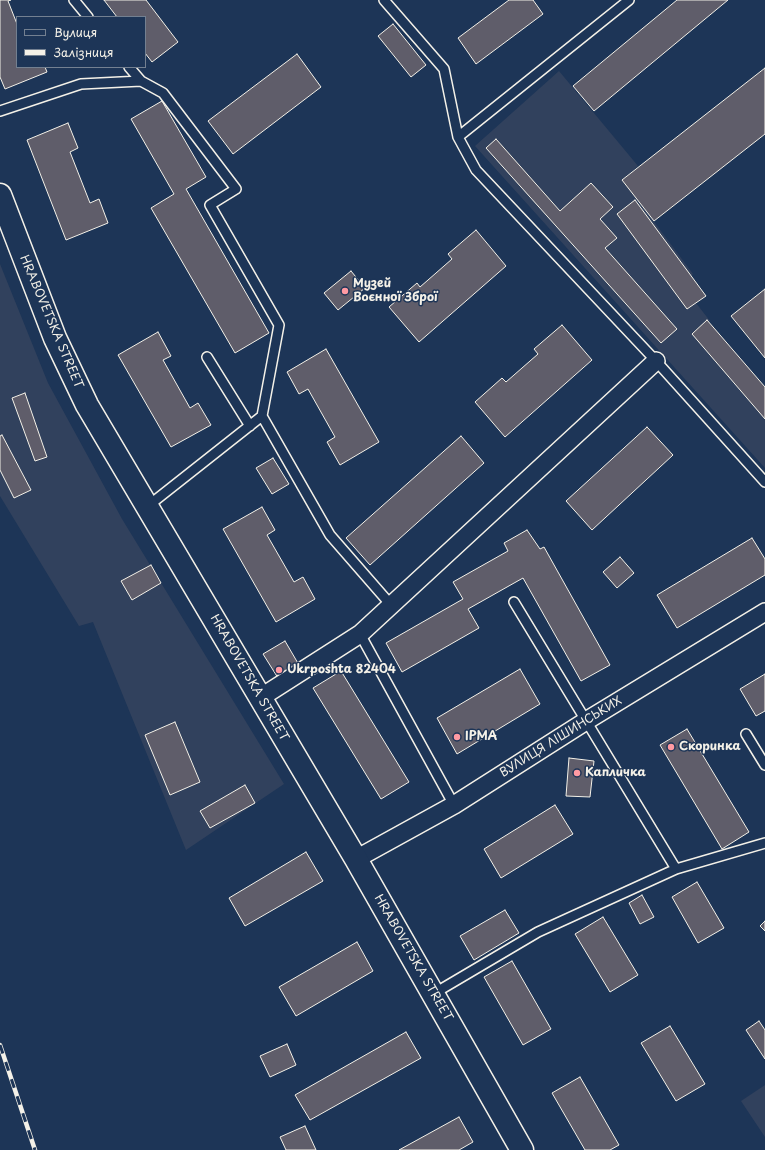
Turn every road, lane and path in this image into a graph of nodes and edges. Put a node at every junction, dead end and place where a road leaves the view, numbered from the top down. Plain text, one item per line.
1 (74, 0) edge
2 (384, 0) edge
3 (629, 0) edge
4 (87, 16) edge
5 (130, 68) edge
6 (140, 81) junction
7 (0, 111) edge
8 (458, 136) junction
9 (0, 195) edge
10 (207, 357) dead end
11 (656, 361) junction
12 (262, 416) junction
13 (250, 426) junction
14 (765, 482) edge
15 (148, 506) junction
16 (514, 602) dead end
17 (391, 605) junction
18 (765, 612) edge
19 (360, 634) junction
20 (260, 698) junction
21 (586, 721) junction
22 (746, 734) dead end
23 (765, 765) edge
24 (454, 805) junction
25 (765, 843) edge
26 (356, 859) junction
27 (676, 869) junction
28 (433, 994) junction
29 (522, 1150) edge

1 - 4 lane
2 - 8 lane
3 - 8 lane
5 - 6 lane
6 - 7 lane
6 - 12 lane
8 - 11 lane
9 - 15 street, HRABOVETSKA STREET
10 - 13 lane
11 - 14 lane
11 - 17 street
12 - 13 lane
12 - 17 lane
13 - 15 lane
15 - 20 street, HRABOVETSKA STREET
16 - 21 lane
17 - 19 street
18 - 21 street, ВУЛИЦЯ ЛІШИНСЬКИХ
19 - 20 street
19 - 24 lane
20 - 26 street, HRABOVETSKA STREET
21 - 24 street, ВУЛИЦЯ ЛІШИНСЬКИХ
21 - 27 lane
22 - 23 lane
24 - 26 street, ВУЛИЦЯ ЛІШИНСЬКИХ
25 - 27 lane
26 - 28 street, HRABOVETSKA STREET
27 - 28 lane
28 - 29 street, HRABOVETSKA STREET

